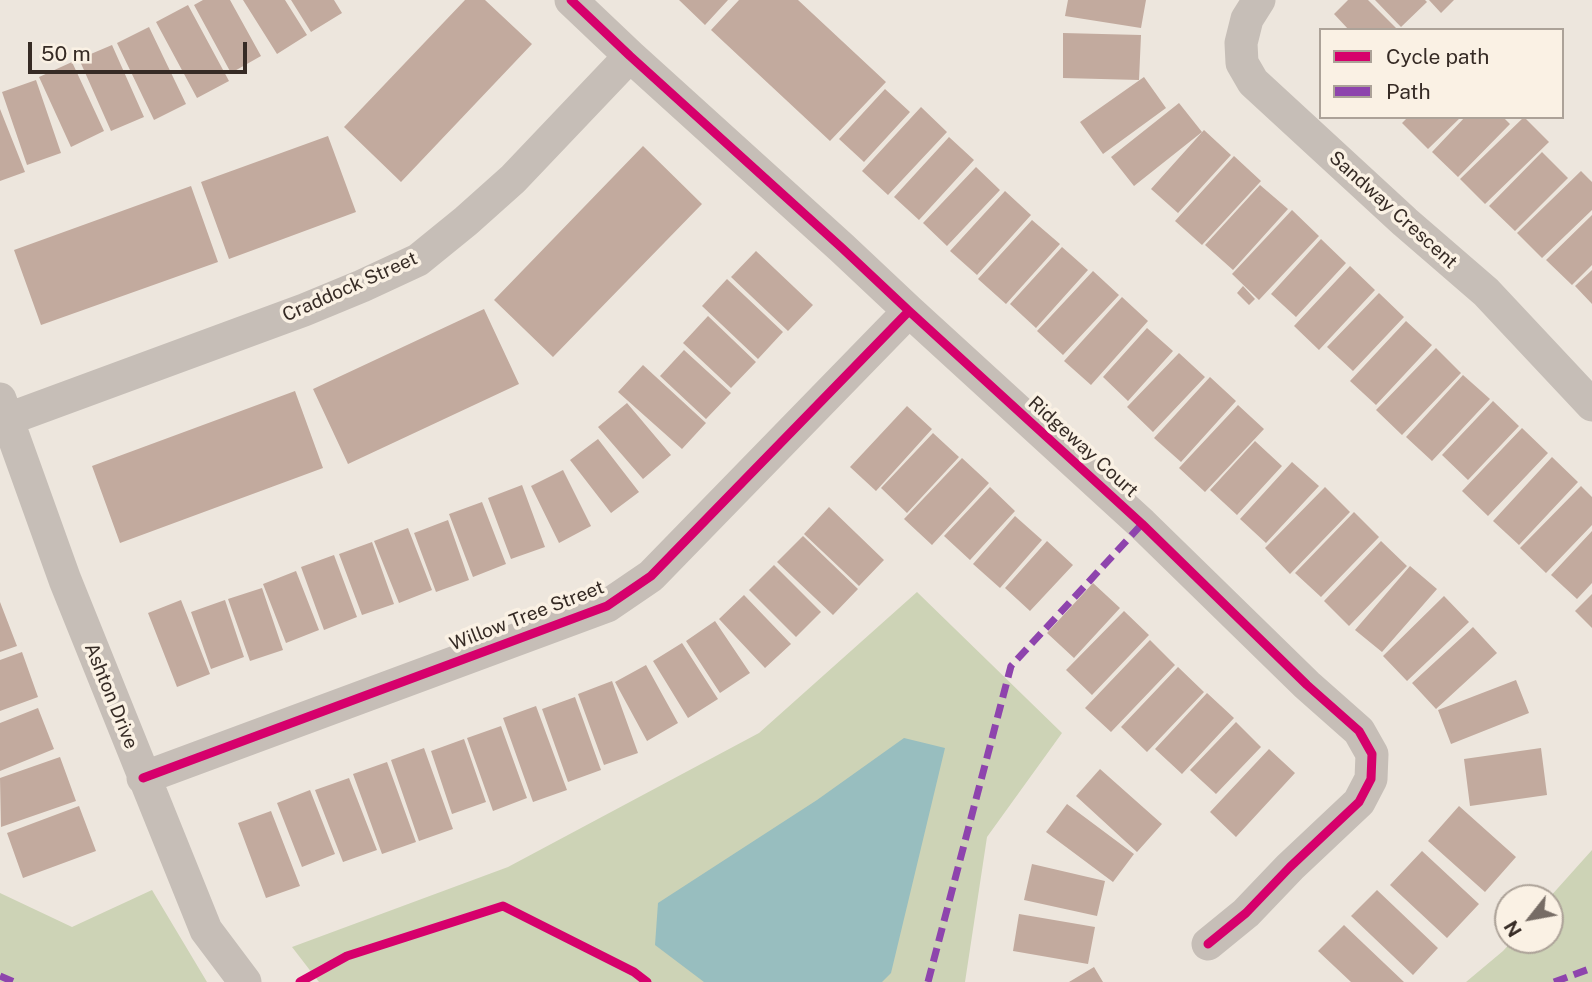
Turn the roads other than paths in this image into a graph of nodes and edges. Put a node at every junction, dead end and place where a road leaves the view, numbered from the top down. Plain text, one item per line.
1 (571, 0) edge
2 (1259, 0) edge
3 (629, 56) junction
4 (909, 311) junction
5 (1592, 405) edge
6 (3, 414) edge
7 (143, 778) junction
8 (1208, 944) dead end
9 (245, 982) edge

1 - 3 street, Ridgeway Court
2 - 5 street, Sandway Crescent
3 - 4 street, Ridgeway Court
3 - 6 street, Craddock Street
4 - 7 street, Willow Tree Street
4 - 8 street, Ridgeway Court
6 - 7 street, Ashton Drive
7 - 9 street, Ashton Drive

